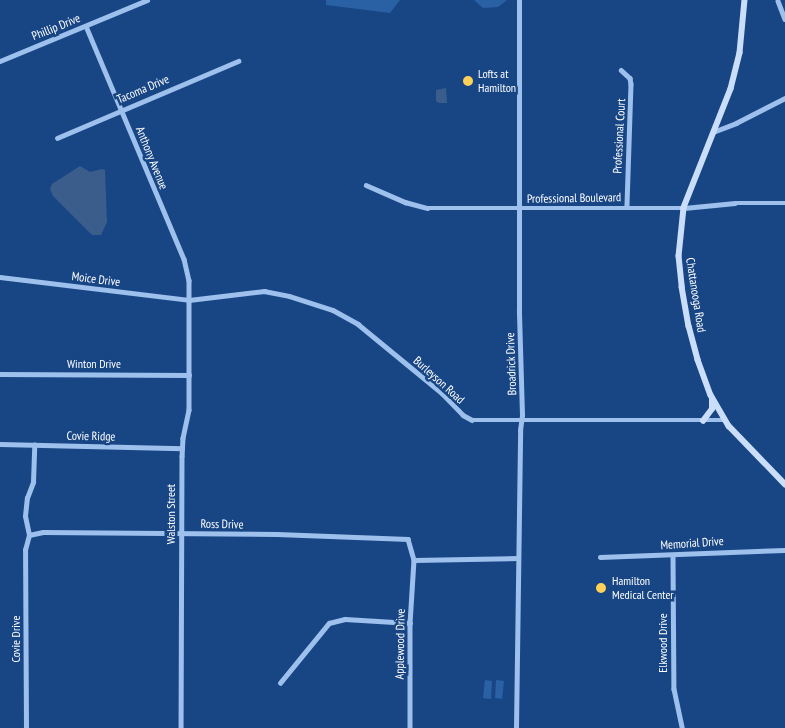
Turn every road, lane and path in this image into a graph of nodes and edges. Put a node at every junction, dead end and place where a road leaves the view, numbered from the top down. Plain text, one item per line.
1 (147, 0) edge
2 (519, 0) edge
3 (746, 0) edge
4 (778, 1) edge
5 (785, 19) edge
6 (86, 26) junction
7 (0, 61) edge
8 (238, 61) dead end
9 (620, 70) dead end
10 (785, 98) edge
11 (121, 110) junction
12 (713, 132) junction
13 (57, 138) dead end
14 (366, 185) dead end
15 (785, 203) edge
16 (627, 207) junction
17 (520, 208) junction
18 (684, 208) junction
19 (0, 278) edge
20 (189, 300) junction
21 (0, 374) edge
22 (188, 375) junction
23 (711, 395) junction
24 (521, 420) junction
25 (724, 420) junction
26 (703, 421) junction
27 (0, 444) edge
28 (34, 445) junction
29 (182, 448) junction
30 (785, 484) edge
31 (181, 533) junction
32 (29, 535) junction
33 (785, 550) edge
34 (673, 556) junction
35 (600, 557) dead end
36 (518, 558) junction
37 (414, 560) junction
38 (410, 622) junction
39 (280, 683) dead end
40 (26, 728) edge
41 (181, 728) edge
42 (410, 728) edge
43 (516, 728) edge
44 (682, 728) edge

1 - 6 street, Phillip Drive
2 - 17 street, Broadrick Drive
3 - 12 main road, Chattanooga Road
4 - 5 street
6 - 7 street, Phillip Drive
6 - 11 street, Anthony Avenue
8 - 11 street, Tacoma Drive
9 - 16 street, Professional Court
10 - 12 street
11 - 13 street, Tacoma Drive
11 - 20 street, Anthony Avenue
12 - 18 main road, Chattanooga Road
14 - 17 street, Professional Boulevard
15 - 18 street, Professional Boulevard
16 - 17 street, Professional Boulevard
16 - 18 street, Professional Boulevard
17 - 24 street, Broadrick Drive
18 - 23 main road, Chattanooga Road
19 - 20 street, Moice Drive
20 - 22 street, Walston Street
20 - 24 street, Burleyson Road
21 - 22 street, Winton Drive
22 - 29 street, Walston Street
23 - 25 main road, Chattanooga Road
23 - 26 main road
24 - 26 street, Burleyson Road
24 - 36 street, Broadrick Drive
25 - 26 street, Burleyson Road
25 - 30 main road, Chattanooga Road
27 - 28 street, Covie Ridge
28 - 29 street, Covie Ridge
28 - 32 street
29 - 31 street, Walston Street
31 - 32 street, Ross Drive
31 - 37 street, Ross Drive
31 - 41 street, Walston Street
32 - 40 street, Covie Drive
33 - 34 street, Memorial Drive
34 - 35 street, Memorial Drive
34 - 44 street, Elkwood Drive
36 - 37 street
36 - 43 street, Broadrick Drive
37 - 38 street, Applewood Drive
38 - 39 street
38 - 42 street, Applewood Drive

